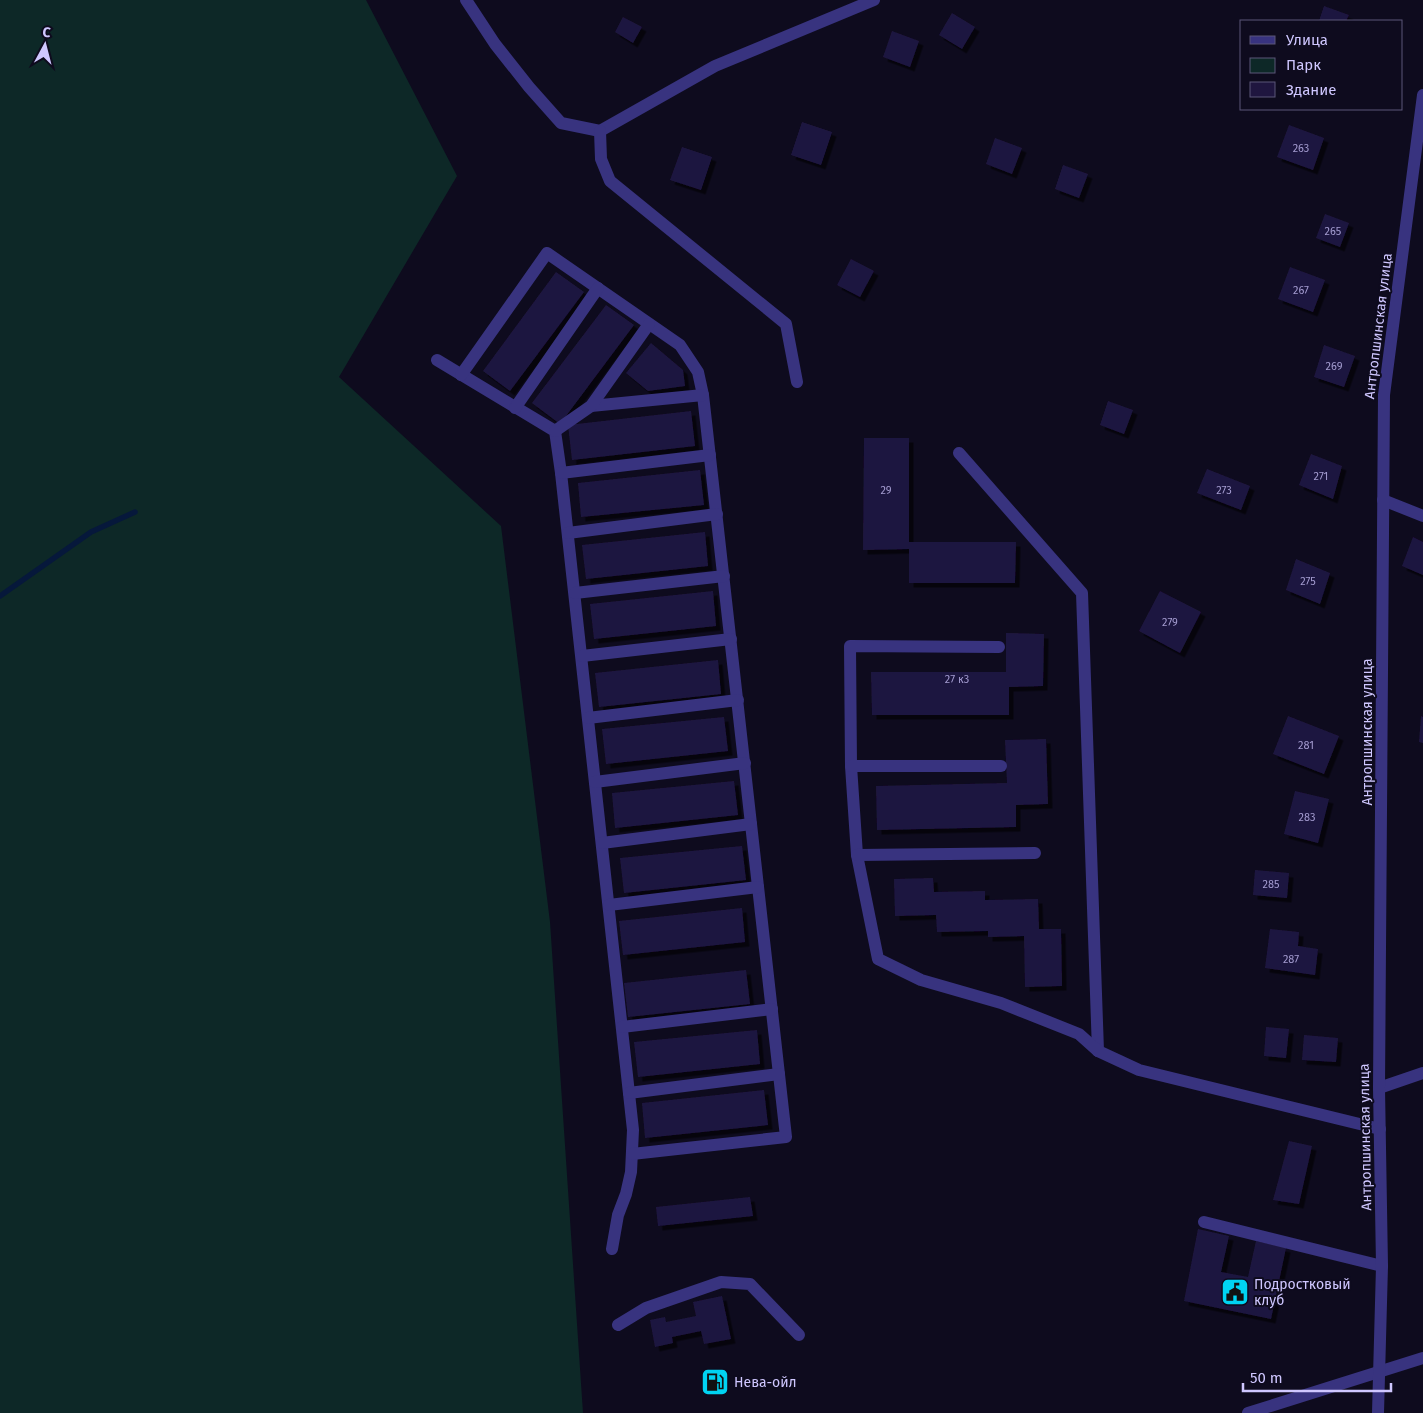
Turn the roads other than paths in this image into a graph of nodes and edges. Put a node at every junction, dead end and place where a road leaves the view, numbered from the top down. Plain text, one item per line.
1 (466, 0) edge
2 (874, 0) edge
3 (1423, 95) edge
4 (600, 131) junction
5 (598, 288) junction
6 (649, 324) junction
7 (436, 360) dead end
8 (461, 375) junction
9 (796, 382) dead end
10 (704, 395) junction
11 (591, 406) junction
12 (515, 408) junction
13 (555, 431) junction
14 (959, 453) dead end
15 (710, 455) junction
16 (562, 473) junction
17 (1383, 500) junction
18 (717, 514) junction
19 (1423, 516) edge
20 (568, 533) junction
21 (724, 576) junction
22 (575, 593) junction
23 (731, 639) junction
24 (999, 647) dead end
25 (582, 656) junction
26 (738, 700) junction
27 (588, 718) junction
28 (745, 764) junction
29 (851, 766) junction
30 (1001, 766) dead end
31 (596, 782) junction
32 (751, 824) junction
33 (602, 843) junction
34 (1035, 853) dead end
35 (857, 855) junction
36 (758, 887) junction
37 (609, 905) junction
38 (772, 1009) junction
39 (622, 1027) junction
40 (1098, 1051) junction
41 (1423, 1073) edge
42 (779, 1074) junction
43 (1379, 1088) junction
44 (629, 1093) junction
45 (1380, 1129) junction
46 (632, 1154) junction
47 (1204, 1222) dead end
48 (612, 1249) dead end
49 (1382, 1266) junction
50 (618, 1325) dead end
51 (799, 1335) dead end
52 (1423, 1358) edge
53 (1380, 1372) junction
54 (1248, 1413) edge
55 (1378, 1413) edge

1 - 4 street
2 - 4 street
3 - 17 street, Антропшинская улица
4 - 9 street
5 - 6 street
5 - 8 street
5 - 12 street
6 - 10 street
6 - 11 street
7 - 8 street
8 - 12 street
10 - 11 street
10 - 15 street
11 - 13 street
12 - 13 street
13 - 16 street
14 - 40 street
15 - 16 street
15 - 18 street
16 - 20 street
17 - 19 street
17 - 43 street, Антропшинская улица
18 - 20 street
18 - 21 street
20 - 22 street
21 - 22 street
21 - 23 street
22 - 25 street
23 - 25 street
23 - 26 street
24 - 29 street
25 - 27 street
26 - 27 street
26 - 28 street
27 - 31 street
28 - 31 street
28 - 32 street
29 - 30 street
29 - 35 street
31 - 33 street
32 - 33 street
32 - 36 street
33 - 37 street
34 - 35 street
35 - 40 street
36 - 37 street
36 - 38 street
37 - 39 street
38 - 39 street
38 - 42 street
39 - 44 street
40 - 45 street
41 - 43 street
42 - 44 street
42 - 46 street
43 - 45 street, Антропшинская улица
44 - 46 street
45 - 49 street, Антропшинская улица
46 - 48 street
47 - 49 street
49 - 53 street, Антропшинская улица
50 - 51 street
52 - 53 street
53 - 54 street
53 - 55 street, Антропшинская улица

